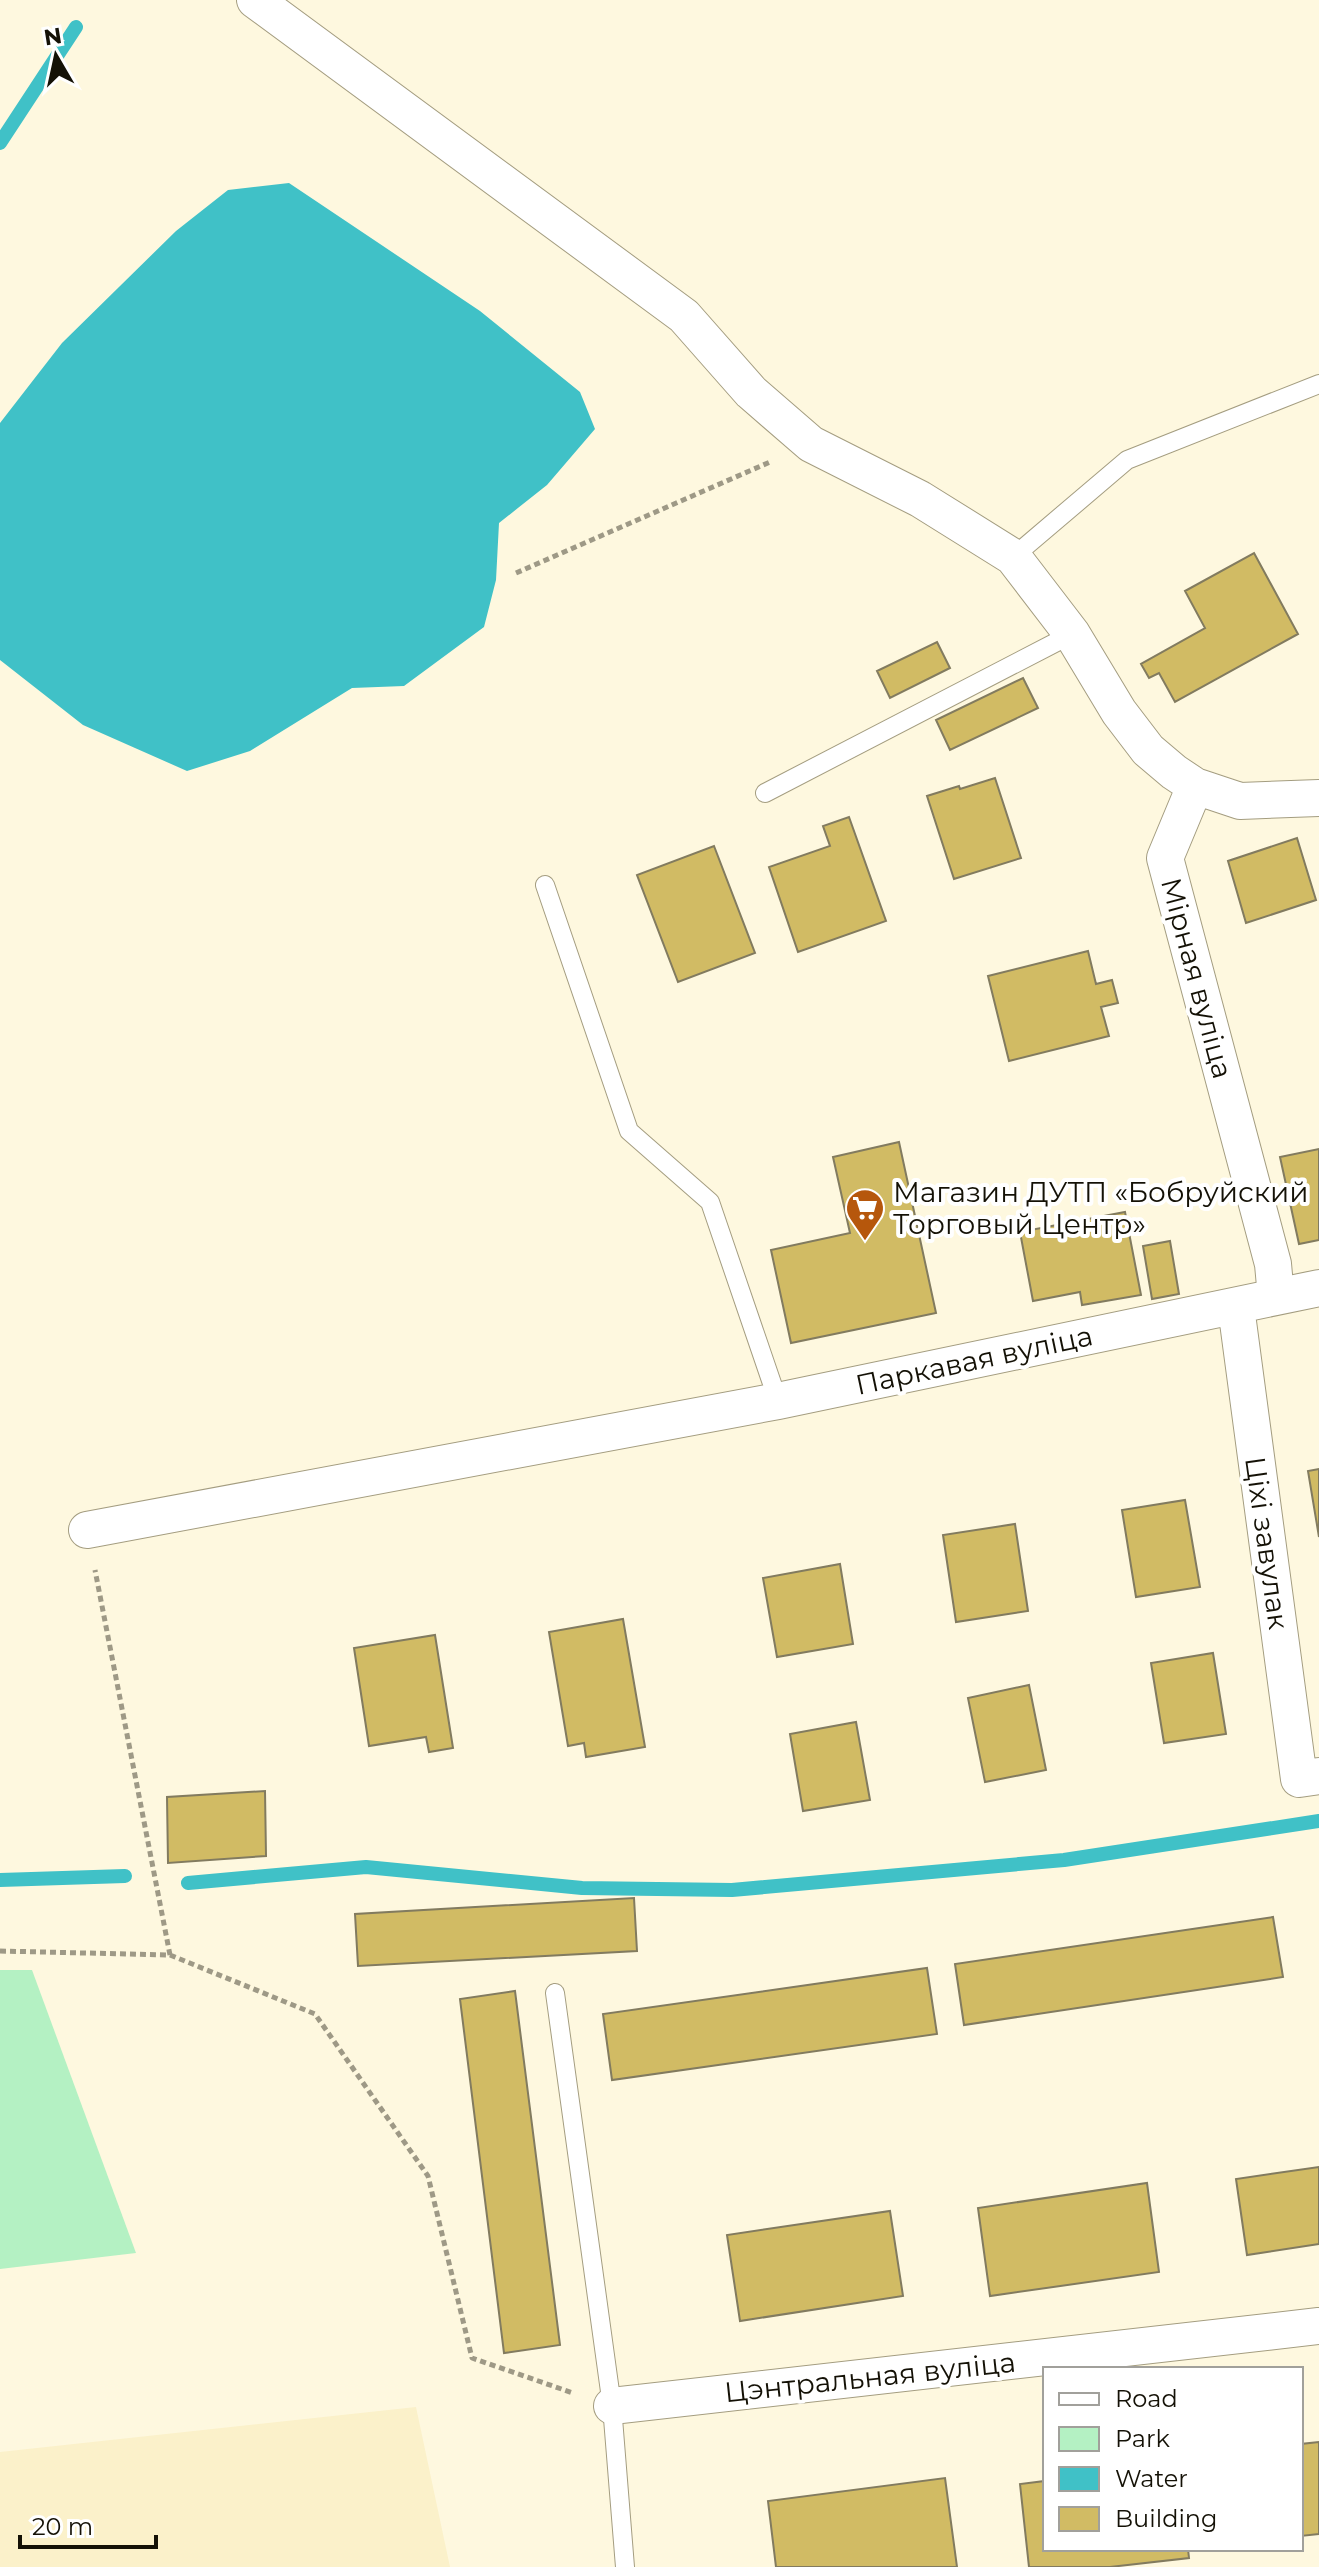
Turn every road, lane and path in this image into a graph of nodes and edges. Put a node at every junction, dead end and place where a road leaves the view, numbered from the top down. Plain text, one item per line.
1 (255, 0) edge
2 (1319, 384) edge
3 (811, 444) junction
4 (1013, 557) junction
5 (516, 573) dead end
6 (1072, 634) junction
7 (1195, 786) junction
8 (765, 793) dead end
9 (1319, 798) edge
10 (545, 885) dead end
11 (1319, 1288) edge
12 (1276, 1297) junction
13 (1236, 1307) junction
14 (778, 1401) junction
15 (87, 1530) joint
16 (1309, 1778) edge
17 (0, 1951) edge
18 (170, 1955) junction
19 (555, 1993) dead end
20 (1319, 2326) edge
21 (612, 2406) junction
22 (625, 2567) edge

1 - 3 street
2 - 4 lane
3 - 4 street
3 - 5 path
4 - 6 street
6 - 7 street
6 - 8 lane
7 - 9 street
7 - 12 street, Мірная вуліца
10 - 14 lane
11 - 12 street, Паркавая вуліца
12 - 13 street, Паркавая вуліца
13 - 14 street, Паркавая вуліца
13 - 16 street, Ціхі завулак
14 - 15 street, Паркавая вуліца
15 - 18 path
17 - 18 path
18 - 21 path
19 - 21 lane
20 - 21 street, Цэнтральная вуліца
21 - 22 lane

